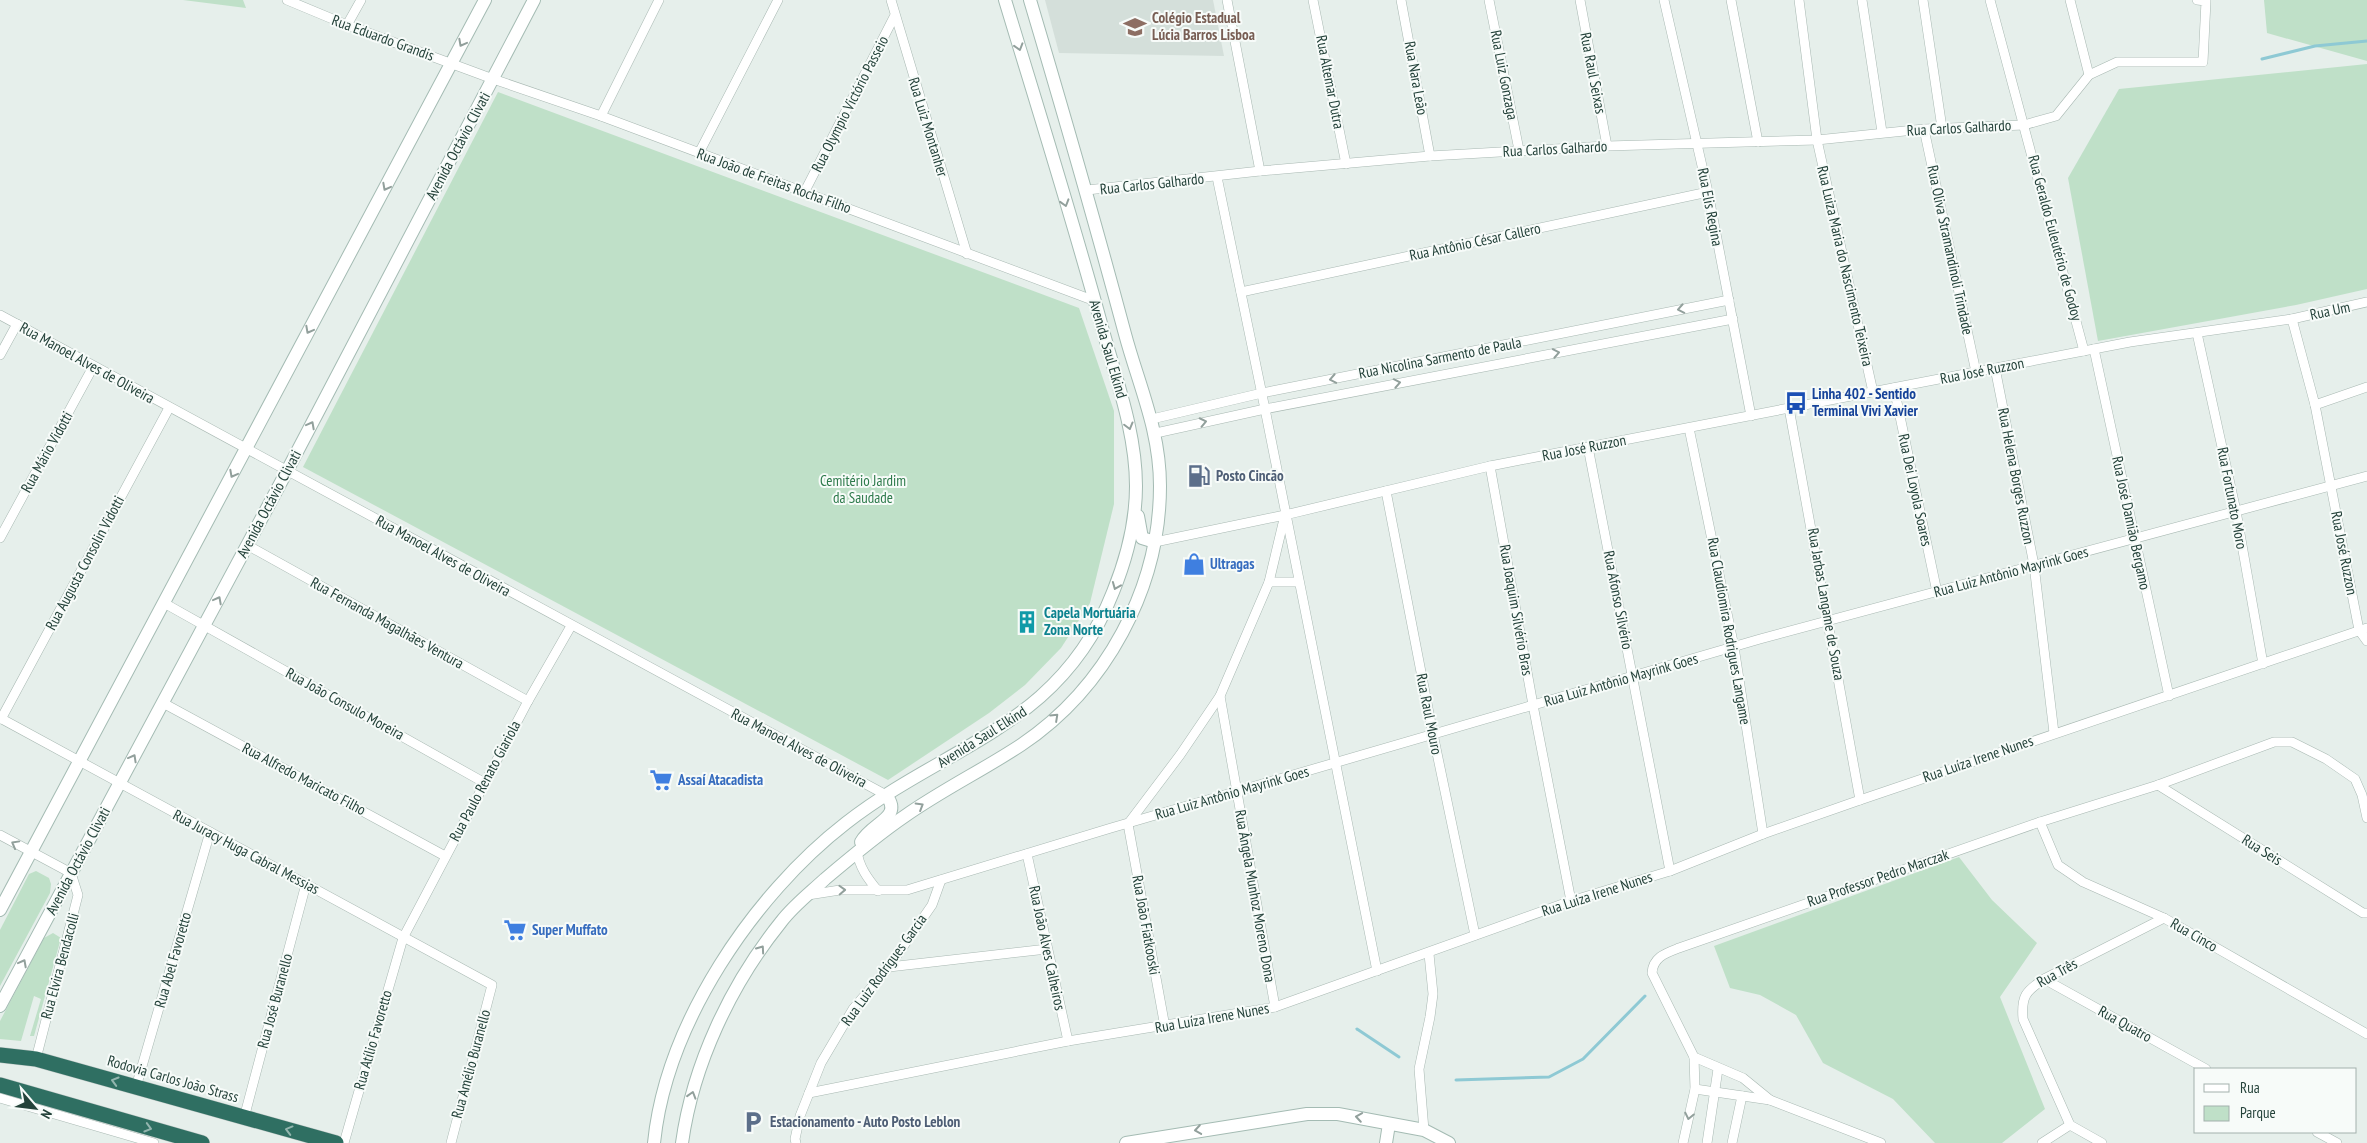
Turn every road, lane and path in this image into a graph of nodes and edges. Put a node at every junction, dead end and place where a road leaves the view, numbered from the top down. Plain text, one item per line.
1 (287, 0) edge
2 (361, 0) edge
3 (484, 0) edge
4 (534, 0) edge
5 (659, 0) edge
6 (778, 0) edge
7 (891, 0) edge
8 (1005, 0) edge
9 (1030, 0) edge
10 (1227, 0) edge
11 (1313, 0) edge
12 (1401, 0) edge
13 (1489, 0) edge
14 (1580, 0) edge
15 (1664, 0) edge
16 (1731, 0) edge
17 (1799, 0) edge
18 (1862, 0) edge
19 (1923, 0) edge
20 (1990, 0) edge
21 (2072, 0) edge
22 (2197, 0) edge
23 (894, 17) junction
24 (347, 25) junction
25 (451, 63) junction
26 (2089, 75) junction
27 (493, 79) junction
28 (601, 116) junction
29 (2024, 125) junction
30 (1942, 128) junction
31 (1924, 129) junction
32 (1882, 132) junction
33 (1817, 140) junction
34 (1697, 142) junction
35 (1758, 142) junction
36 (1607, 146) junction
37 (1519, 150) junction
38 (699, 153) junction
39 (1430, 156) junction
40 (1346, 164) junction
41 (1260, 171) junction
42 (1217, 177) junction
43 (1087, 190) junction
44 (805, 191) junction
45 (1708, 192) junction
46 (967, 254) junction
47 (1242, 292) junction
48 (1729, 300) junction
49 (1095, 302) junction
50 (2367, 302) edge
51 (0, 315) edge
52 (1733, 319) junction
53 (2292, 319) junction
54 (17, 324) junction
55 (2197, 333) junction
56 (1128, 345) junction
57 (2094, 349) junction
58 (2084, 351) junction
59 (0, 355) edge
60 (93, 367) junction
61 (1995, 368) junction
62 (1976, 372) junction
63 (2367, 387) edge
64 (1894, 388) junction
65 (1873, 392) junction
66 (1262, 394) junction
67 (2315, 405) junction
68 (169, 408) junction
69 (1265, 408) junction
70 (1789, 408) junction
71 (1751, 416) junction
72 (1152, 419) junction
73 (1689, 428) junction
74 (1156, 433) junction
75 (1588, 448) junction
76 (246, 449) junction
77 (1490, 466) junction
78 (287, 470) junction
79 (2367, 476) edge
80 (2331, 486) junction
81 (1136, 488) junction
82 (1386, 491) junction
83 (2236, 511) junction
84 (1285, 515) junction
85 (0, 538) edge
86 (2134, 538) junction
87 (1156, 542) junction
88 (247, 546) junction
89 (2034, 565) junction
90 (1269, 582) junction
91 (1299, 582) junction
92 (1937, 592) junction
93 (164, 603) junction
94 (1829, 621) junction
95 (204, 625) junction
96 (572, 626) junction
97 (2363, 629) edge
98 (2367, 641) edge
99 (1734, 647) junction
100 (2262, 664) junction
101 (1633, 676) junction
102 (1220, 696) junction
103 (2169, 696) junction
104 (528, 701) junction
105 (164, 703) junction
106 (1533, 705) junction
107 (1, 719) edge
108 (2054, 732) junction
109 (1433, 734) junction
110 (80, 761) junction
111 (1336, 762) junction
112 (485, 783) junction
113 (120, 784) junction
114 (2158, 785) junction
115 (1236, 791) junction
116 (886, 795) junction
117 (1860, 800) junction
118 (2367, 818) edge
119 (2040, 822) junction
120 (1128, 824) junction
121 (210, 832) junction
122 (1763, 834) junction
123 (0, 835) edge
124 (857, 851) junction
125 (31, 852) junction
126 (1027, 854) junction
127 (445, 856) junction
128 (1670, 871) junction
129 (71, 873) junction
130 (941, 880) junction
131 (306, 884) junction
132 (878, 891) junction
133 (807, 895) junction
134 (1571, 901) junction
135 (0, 910) edge
136 (2367, 913) edge
137 (2164, 918) junction
138 (1475, 936) junction
139 (403, 938) junction
140 (1047, 949) junction
141 (1429, 954) junction
142 (889, 967) junction
143 (1377, 971) junction
144 (2044, 979) junction
145 (492, 985) joint
146 (0, 1006) edge
147 (1275, 1008) junction
148 (1165, 1027) junction
149 (2367, 1034) edge
150 (1068, 1041) junction
151 (0, 1055) edge
152 (1694, 1057) junction
153 (36, 1058) junction
154 (2204, 1068) edge
155 (1718, 1069) junction
156 (0, 1085) edge
157 (136, 1087) junction
158 (1695, 1088) junction
159 (1714, 1092) junction
160 (809, 1093) junction
161 (1742, 1096) junction
162 (0, 1098) edge
163 (1770, 1100) junction
164 (244, 1118) junction
165 (1389, 1124) junction
166 (2070, 1125) junction
167 (1424, 1130) junction
168 (2319, 1133) edge
169 (126, 1139) edge
170 (154, 1143) edge
171 (202, 1143) edge
172 (336, 1143) edge
173 (344, 1143) edge
174 (451, 1143) edge
175 (654, 1143) edge
176 (682, 1143) edge
177 (796, 1143) edge
178 (1126, 1143) edge
179 (1386, 1143) edge
180 (1449, 1143) edge
181 (1683, 1143) edge
182 (1707, 1143) edge
183 (1732, 1143) edge
184 (1881, 1143) edge
185 (2042, 1143) edge
186 (2102, 1143) edge
187 (2338, 1143) edge

1 - 24 street, Rua Eduardo Grandis
2 - 24 street
3 -> 25 main road
4 - 27 main road, Avenida Octávio Clivati
5 - 28 street
6 - 38 street
7 - 23 street, Rua Luiz Montanher
8 -> 49 main road, Avenida Saul Elkind
9 - 43 main road, Avenida Saul Elkind
10 - 41 street
11 - 40 street, Rua Altemar Dutra
12 - 39 street, Rua Nara Leão
13 - 37 street, Rua Luiz Gonzaga
14 - 36 street, Rua Raul Seixas
15 - 34 street, Rua Elis Regina
16 - 35 street
17 - 33 street, Rua Luiza Maria do Nascimento Teixeira
18 - 32 street
19 - 30 street
20 - 29 street, Rua Geraldo Euleutério de Godoy
21 - 26 street
22 - 26 street
23 - 44 street, Rua Olympio Victório Passeio
23 - 46 street, Rua Luiz Montanher
24 - 25 street, Rua Eduardo Grandis
25 - 27 street, Rua João de Freitas Rocha Filho
25 -> 76 main road
26 - 29 street, Rua Carlos Galhardo
27 - 28 street, Rua João de Freitas Rocha Filho
78 -> 27 main road, Avenida Octávio Clivati
28 - 38 street, Rua João de Freitas Rocha Filho
29 - 30 street, Rua Carlos Galhardo
29 - 58 street, Rua Geraldo Euleutério de Godoy
30 - 31 street, Rua Carlos Galhardo
31 - 32 street, Rua Carlos Galhardo
31 - 62 street, Rua Oliva Stramandinoli Trindade
32 - 33 street, Rua Carlos Galhardo
33 - 35 street, Rua Carlos Galhardo
33 - 65 street, Rua Luiza Maria do Nascimento Teixeira
34 - 35 street, Rua Carlos Galhardo
34 - 36 street, Rua Carlos Galhardo
34 - 45 street, Rua Elis Regina
36 - 37 street, Rua Carlos Galhardo
37 - 39 street, Rua Carlos Galhardo
38 - 44 street, Rua João de Freitas Rocha Filho
39 - 40 street, Rua Carlos Galhardo
40 - 41 street, Rua Carlos Galhardo
41 - 42 street, Rua Carlos Galhardo
42 - 43 street, Rua Carlos Galhardo
42 - 47 street
43 - 56 main road, Avenida Saul Elkind
44 - 46 street, Rua João de Freitas Rocha Filho
45 - 47 street, Rua Antônio César Callero
45 - 48 street, Rua Elis Regina
46 - 49 street, Rua João de Freitas Rocha Filho
47 - 66 street
48 - 52 street, Rua Elis Regina
48 -> 66 street, Rua Nicolina Sarmento de Paula
49 - 56 main road
49 -> 81 main road, Avenida Saul Elkind
50 - 53 street, Rua Um
51 - 54 street, Rua Manoel Alves de Oliveira
69 -> 52 street, Rua Nicolina Sarmento de Paula
52 - 71 street, Rua Elis Regina
53 - 55 street, Rua José Ruzzon
53 - 67 street, Rua José Ruzzon
54 - 59 street
54 - 60 street, Rua Manoel Alves de Oliveira
55 - 57 street, Rua José Ruzzon
55 - 83 street, Rua Fortunato Moro
56 - 72 main road, Avenida Saul Elkind
57 - 58 street, Rua José Ruzzon
57 - 86 street, Rua José Damião Bergamo
58 - 61 street, Rua José Ruzzon
60 - 68 street, Rua Manoel Alves de Oliveira
60 - 85 street, Rua Mário Vidotti
61 - 62 street, Rua José Ruzzon
61 - 89 street, Rua Helena Borges Ruzzon
62 - 64 street, Rua José Ruzzon
63 - 67 street
64 - 65 street, Rua José Ruzzon
64 - 92 street, Rua Dei Loyola Soares
65 - 70 street, Rua José Ruzzon
66 - 69 street
66 - 72 street, Rua Nicolina Sarmento de Paula
67 - 80 street, Rua José Ruzzon
68 - 76 street, Rua Manoel Alves de Oliveira
68 - 107 street, Rua Augusta Consolin Vidotti
74 -> 69 street, Rua Nicolina Sarmento de Paula
69 - 84 street
70 - 71 street, Rua José Ruzzon
70 - 94 street, Rua Jarbas Langame de Souza
71 - 73 street, Rua José Ruzzon
72 - 74 main road, Avenida Saul Elkind
73 - 75 street, Rua José Ruzzon
73 - 99 street, Rua Claudiomira Rodrigues Langame
74 - 87 main road, Avenida Saul Elkind
75 - 77 street, Rua José Ruzzon
75 - 101 street, Rua Afonso Silvério
76 - 78 street, Rua Manoel Alves de Oliveira
76 -> 93 main road
77 - 82 street, Rua José Ruzzon
77 - 106 street, Rua Joaquim Silvério Bras
78 - 88 main road, Avenida Octávio Clivati
78 - 96 street, Rua Manoel Alves de Oliveira
79 - 80 street, Rua Luiz Antônio Mayrink Goes
80 - 83 street, Rua Luiz Antônio Mayrink Goes
80 - 97 street, Rua José Ruzzon
81 - 87 main road
81 -> 116 main road, Avenida Saul Elkind
82 - 84 street, Rua José Ruzzon
82 - 109 street, Rua Raul Mouro
83 - 86 street, Rua Luiz Antônio Mayrink Goes
83 - 100 street, Rua Fortunato Moro
84 - 87 street, Rua José Ruzzon
84 - 90 street
84 - 91 street
86 - 89 street, Rua Luiz Antônio Mayrink Goes
86 - 103 street, Rua José Damião Bergamo
124 -> 87 main road, Avenida Saul Elkind
95 -> 88 main road, Avenida Octávio Clivati
88 - 104 street, Rua Fernanda Magalhães Ventura
89 - 92 street, Rua Luiz Antônio Mayrink Goes
89 - 108 street, Rua Helena Borges Ruzzon
90 - 91 street
90 - 102 street
91 - 111 street
92 - 94 street, Rua Luiz Antônio Mayrink Goes
93 - 95 street, Rua João Consulo Moreira
93 - 110 main road
94 - 99 street, Rua Luiz Antônio Mayrink Goes
94 - 117 street, Rua Jarbas Langame de Souza
95 - 105 main road, Avenida Octávio Clivati
95 - 112 street, Rua João Consulo Moreira
96 - 104 street, Rua Paulo Renato Giariola
96 - 116 street, Rua Manoel Alves de Oliveira
97 - 98 street
97 - 100 street, Rua Luíza Irene Nunes
99 - 101 street, Rua Luiz Antônio Mayrink Goes
99 - 122 street, Rua Claudiomira Rodrigues Langame
100 - 103 street, Rua Luíza Irene Nunes
101 - 106 street, Rua Luiz Antônio Mayrink Goes
101 - 128 street, Rua Afonso Silvério
102 - 115 street, Rua Ângela Munhoz Moreno Dona
102 - 120 street
103 - 108 street, Rua Luíza Irene Nunes
104 - 112 street, Rua Paulo Renato Giariola
113 -> 105 main road, Avenida Octávio Clivati
105 - 127 street, Rua Alfredo Maricato Filho
106 - 109 street, Rua Luiz Antônio Mayrink Goes
106 - 134 street, Rua Joaquim Silvério Bras
107 - 110 street, Rua Juracy Huga Cabral Messias
108 - 117 street, Rua Luíza Irene Nunes
109 - 111 street, Rua Luiz Antônio Mayrink Goes
109 - 138 street, Rua Raul Mouro
110 - 113 street, Rua Juracy Huga Cabral Messias
110 - 125 main road
111 - 115 street, Rua Luiz Antônio Mayrink Goes
111 - 143 street
112 - 127 street, Rua Paulo Renato Giariola
113 - 121 street, Rua Juracy Huga Cabral Messias
113 - 129 main road, Avenida Octávio Clivati
114 - 118 street, Rua Professor Pedro Marczak
114 - 119 street, Rua Professor Pedro Marczak
114 - 136 street, Rua Seis
115 - 120 street, Rua Luiz Antônio Mayrink Goes
115 - 147 street, Rua Ângela Munhoz Moreno Dona
116 - 124 main road
116 - 175 main road, Avenida Saul Elkind
117 - 122 street, Rua Luíza Irene Nunes
119 - 137 street, Rua Cinco
119 - 152 street, Rua Professor Pedro Marczak
120 - 126 street, Rua Luiz Antônio Mayrink Goes
120 - 148 street, Rua João Fiatkooski
121 - 131 street, Rua Juracy Huga Cabral Messias
121 - 157 street, Rua Abel Favoretto
122 - 128 street, Rua Luíza Irene Nunes
125 -> 123 street
124 - 132 street
124 - 133 main road, Avenida Saul Elkind
125 - 129 street
125 - 135 main road
126 - 130 street, Rua Luiz Antônio Mayrink Goes
126 - 140 street, Rua João Alves Calheiros
127 - 139 street, Rua Paulo Renato Giariola
128 - 134 street, Rua Luíza Irene Nunes
146 -> 129 main road, Avenida Octávio Clivati
129 - 153 street, Rua Elvira Bendacolli
130 - 132 street, Rua Luiz Antônio Mayrink Goes
130 - 142 street, Rua Luiz Rodrigues Garcia
131 - 139 street, Rua Juracy Huga Cabral Messias
131 - 164 street, Rua José Buranello
133 -> 132 street, Rua Luiz Antônio Mayrink Goes
176 -> 133 main road, Avenida Saul Elkind
134 - 138 street, Rua Luíza Irene Nunes
137 - 144 street, Rua Três
137 - 149 street, Rua Cinco
138 - 141 street, Rua Luíza Irene Nunes
139 - 145 street, Rua Juracy Huga Cabral Messias
139 - 173 street, Rua Atílio Favoretto
140 - 142 street
140 - 150 street, Rua João Alves Calheiros
141 - 143 street, Rua Luíza Irene Nunes
141 - 167 street
142 - 160 street, Rua Luiz Rodrigues Garcia
143 - 147 street, Rua Luíza Irene Nunes
144 - 154 street, Rua Quatro
144 - 166 street, Rua Três
145 - 174 street, Rua Amélio Buranello
147 - 148 street, Rua Luíza Irene Nunes
148 - 150 street, Rua Luíza Irene Nunes
150 - 160 street, Rua Luíza Irene Nunes
151 - 153 highway, Rodovia Carlos João Strass
152 - 155 street
152 - 158 street
157 -> 153 highway, Rodovia Carlos João Strass
155 - 159 street
155 - 163 street
156 -> 171 highway
157 - 164 highway, Rodovia Carlos João Strass
158 - 159 street
158 -> 181 street
159 - 161 street
159 - 182 street
160 - 177 street, Rua Luiz Rodrigues Garcia
161 - 163 street
161 - 183 street
162 - 169 street
163 - 184 street
172 -> 164 highway, Rodovia Carlos João Strass
165 - 167 main road
165 -> 178 main road
165 - 179 main road
166 - 185 street
166 - 186 street
167 - 180 main road
168 - 187 street
169 - 170 street

